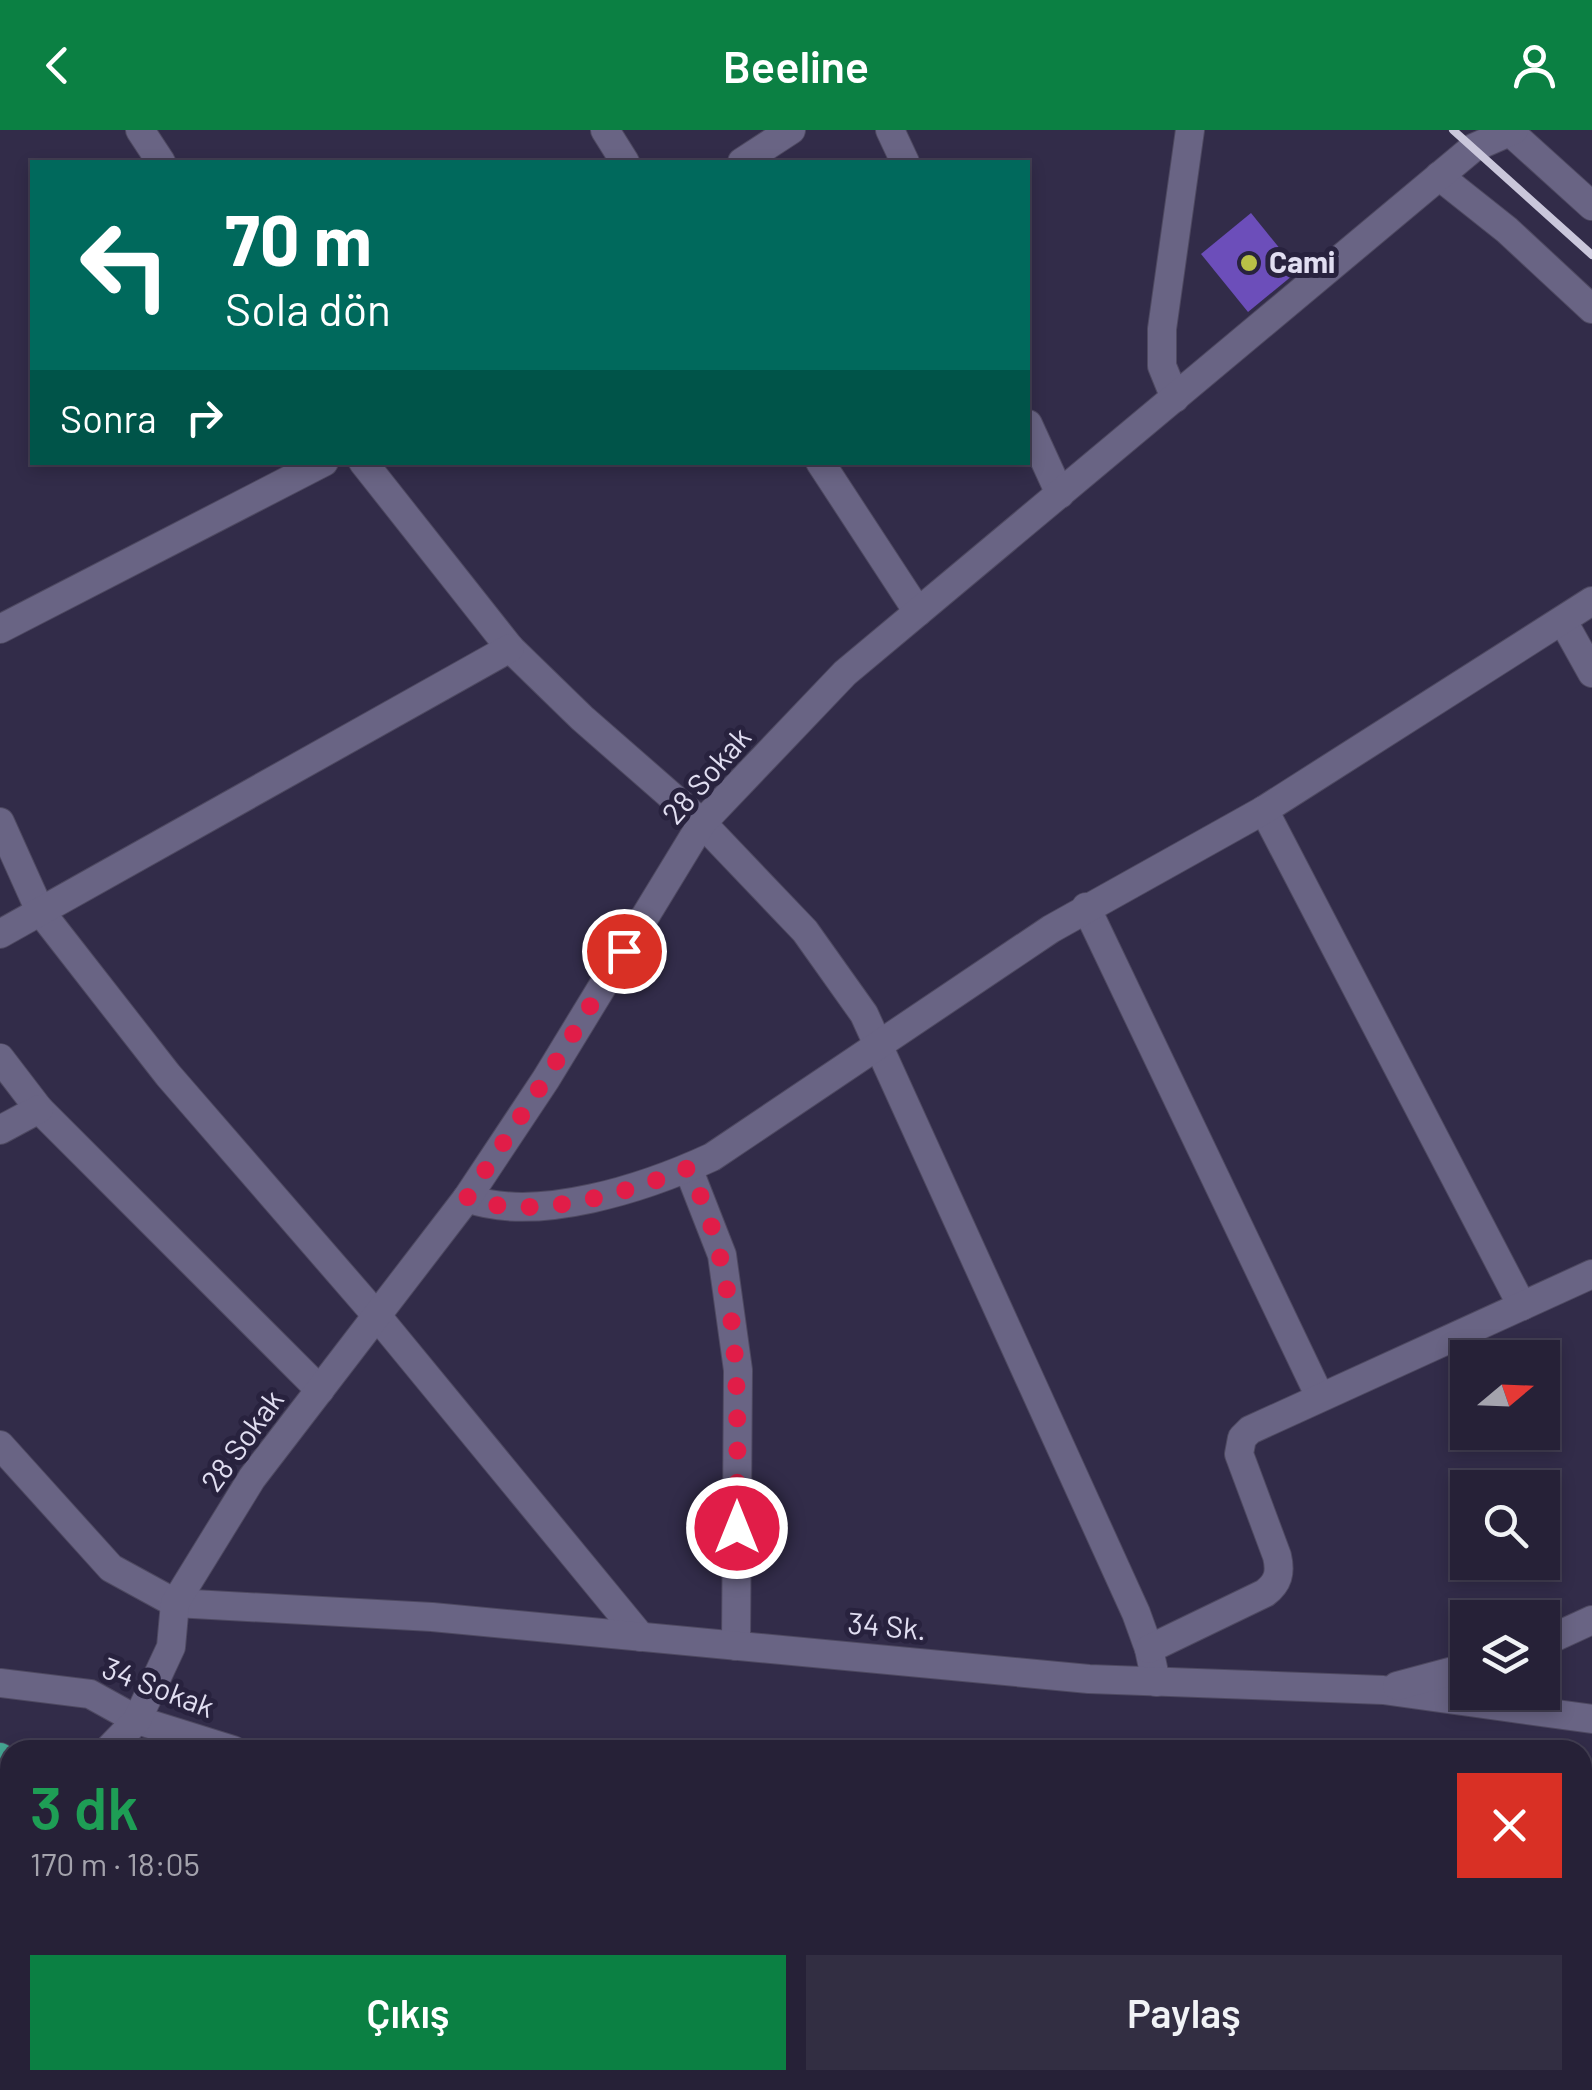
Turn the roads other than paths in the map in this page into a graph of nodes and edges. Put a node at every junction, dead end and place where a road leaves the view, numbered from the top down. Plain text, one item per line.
1 (140, 130) edge
2 (605, 130) edge
3 (792, 130) edge
4 (890, 130) edge
5 (1190, 130) edge
6 (1511, 131) edge
7 (160, 160) edge
8 (624, 160) edge
9 (745, 160) edge
10 (905, 160) edge
11 (1439, 176) junction
12 (1592, 206) edge
13 (1592, 309) edge
14 (1176, 398) junction
15 (1030, 428) edge
16 (318, 465) edge
17 (366, 465) edge
18 (822, 465) edge
19 (1060, 494) junction
20 (1592, 601) edge
21 (918, 612) junction
22 (1563, 621) junction
23 (0, 629) edge
24 (510, 648) junction
25 (1592, 673) edge
26 (1264, 810) junction
27 (0, 822) edge
28 (702, 823) junction
29 (1086, 907) junction
30 (40, 911) junction
31 (0, 934) edge
32 (880, 1045) junction
33 (0, 1058) edge
34 (39, 1109) junction
35 (0, 1130) edge
36 (688, 1168) junction
37 (467, 1198) junction
38 (1592, 1274) edge
39 (1522, 1306) junction
40 (377, 1316) junction
41 (320, 1390) junction
42 (1320, 1397) junction
43 (0, 1445) edge
44 (175, 1603) junction
45 (1592, 1620) edge
46 (1560, 1635) edge
47 (642, 1637) junction
48 (736, 1646) junction
49 (1150, 1649) junction
50 (1450, 1672) edge
51 (1156, 1682) junction
52 (0, 1683) edge
53 (1383, 1690) junction
54 (1592, 1719) edge
55 (137, 1720) junction
56 (118, 1740) edge
57 (200, 1740) edge

1 - 7 street
2 - 8 street
3 - 9 street
4 - 10 street
5 - 14 street
6 - 11 street, 28 Sokak
6 - 12 street
11 - 13 street
11 - 14 street, 28 Sokak
14 - 19 street, 28 Sokak
15 - 19 street
16 - 23 street
17 - 24 street
18 - 21 street
19 - 21 street, 28 Sokak
20 - 22 street
21 - 28 street, 28 Sokak
22 - 25 street
22 - 26 street
24 - 28 street
24 - 30 street
26 - 29 street
26 - 39 street
27 - 30 street
28 - 32 street
28 - 37 street, 28 Sokak
29 - 32 street
29 - 42 street
30 - 31 street
30 - 40 street
32 - 36 street
32 - 49 street
33 - 34 street
34 - 35 street
34 - 41 street
36 - 37 street
36 - 48 street
37 - 40 street, 28 Sokak
38 - 39 street
39 - 42 street
40 - 41 street, 28 Sokak
40 - 47 street
41 - 44 street, 28 Sokak
42 - 49 street
43 - 44 street
44 - 47 street, 34 Sk.
44 - 55 street, 28 Sokak
45 - 46 street
47 - 48 street, 34 Sk.
48 - 51 street, 34 Sk.
49 - 51 street
50 - 53 street
51 - 53 street, 34 Sk.
52 - 55 street, 34 Sokak
53 - 54 street, 34 Sk.
55 - 56 street, 28 Sokak
55 - 57 street, 34 Sokak

